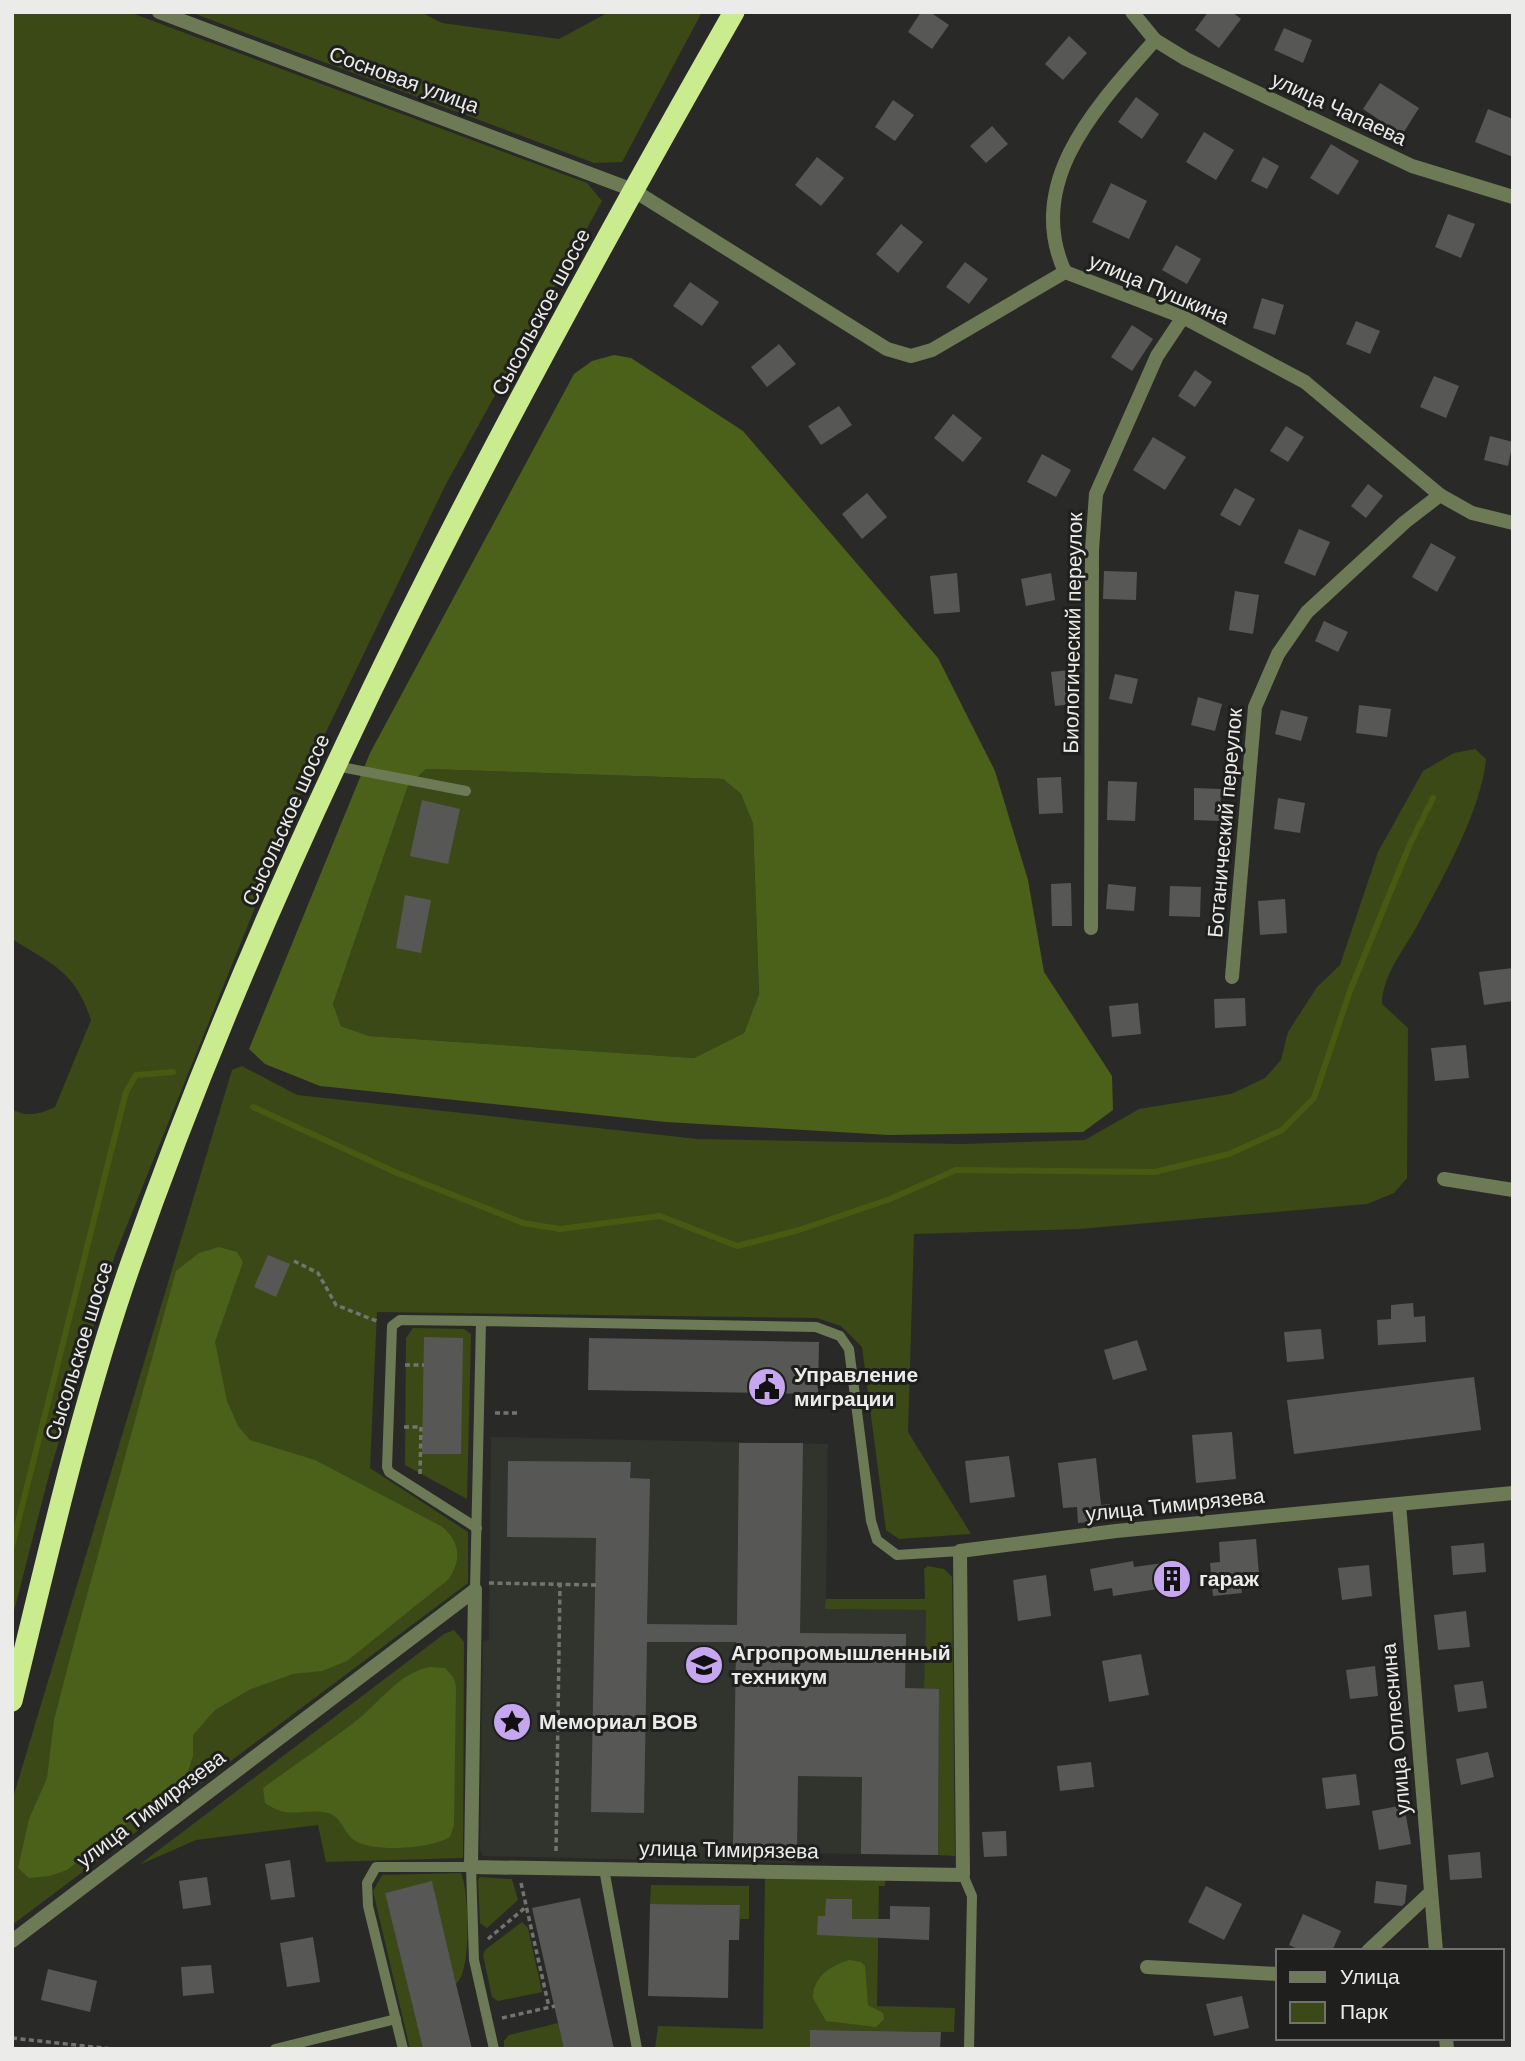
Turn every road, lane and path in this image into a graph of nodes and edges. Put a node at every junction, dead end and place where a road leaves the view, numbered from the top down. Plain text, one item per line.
1 (159, 12) edge
2 (734, 12) edge
3 (1132, 12) edge
4 (1154, 40) junction
5 (633, 190) junction
6 (1513, 197) edge
7 (1065, 272) junction
8 (1183, 317) junction
9 (1440, 495) junction
10 (1513, 523) edge
11 (336, 766) junction
12 (466, 791) dead end
13 (1091, 928) dead end
14 (1232, 977) dead end
15 (1444, 1179) dead end
16 (1513, 1190) edge
17 (294, 1261) dead end
18 (481, 1321) junction
19 (392, 1326) junction
20 (479, 1412) junction
21 (519, 1413) dead end
22 (421, 1427) dead end
23 (420, 1492) junction
24 (1513, 1493) edge
25 (1399, 1504) junction
26 (477, 1528) junction
27 (960, 1551) junction
28 (490, 1583) dead end
29 (560, 1584) junction
30 (596, 1584) dead end
31 (475, 1590) junction
32 (12, 1701) edge
33 (556, 1860) dead end
34 (471, 1867) junction
35 (518, 1867) junction
36 (604, 1869) junction
37 (963, 1875) junction
38 (1430, 1893) junction
39 (527, 1906) junction
40 (12, 1941) edge
41 (1370, 1949) edge
42 (1436, 1949) edge
43 (474, 1950) junction
44 (1147, 1966) dead end
45 (1276, 1974) edge
46 (396, 2019) junction
47 (487, 2021) junction
48 (12, 2038) edge
49 (112, 2049) edge
50 (275, 2049) edge
51 (403, 2049) edge
52 (494, 2049) edge
53 (637, 2049) edge
54 (969, 2049) edge

1 - 5 street, Сосновая улица
2 - 5 highway, Сысольское шоссе
3 - 4 street
4 - 6 street, улица Чапаева
4 - 7 street
5 - 7 street, улица Пушкина
5 - 11 highway, Сысольское шоссе
7 - 8 street, улица Пушкина
8 - 9 street, улица Пушкина
8 - 13 street, Биологический переулок
9 - 10 street, улица Пушкина
9 - 14 street, Ботанический переулок
11 - 12 lane
11 - 32 highway, Сысольское шоссе
15 - 16 street
17 - 19 path
18 - 19 lane
18 - 20 lane
18 - 27 lane
19 - 23 lane
20 - 21 path
20 - 26 lane
22 - 23 path
23 - 26 lane
24 - 25 street, улица Тимирязева
25 - 27 street, улица Тимирязева
25 - 38 street, улица Оплеснина
26 - 31 lane
27 - 37 street
28 - 29 path
29 - 30 path
29 - 33 path
31 - 34 street
31 - 40 street, улица Тимирязева
34 - 35 street, улица Тимирязева
34 - 43 lane
34 - 46 lane
35 - 36 street, улица Тимирязева
35 - 39 path
36 - 37 street, улица Тимирязева
36 - 53 lane
37 - 54 lane
38 - 41 street
38 - 42 street, улица Оплеснина
39 - 43 path
39 - 47 path
43 - 47 lane
44 - 45 street
46 - 50 lane
46 - 51 lane
47 - 52 lane
48 - 49 path

